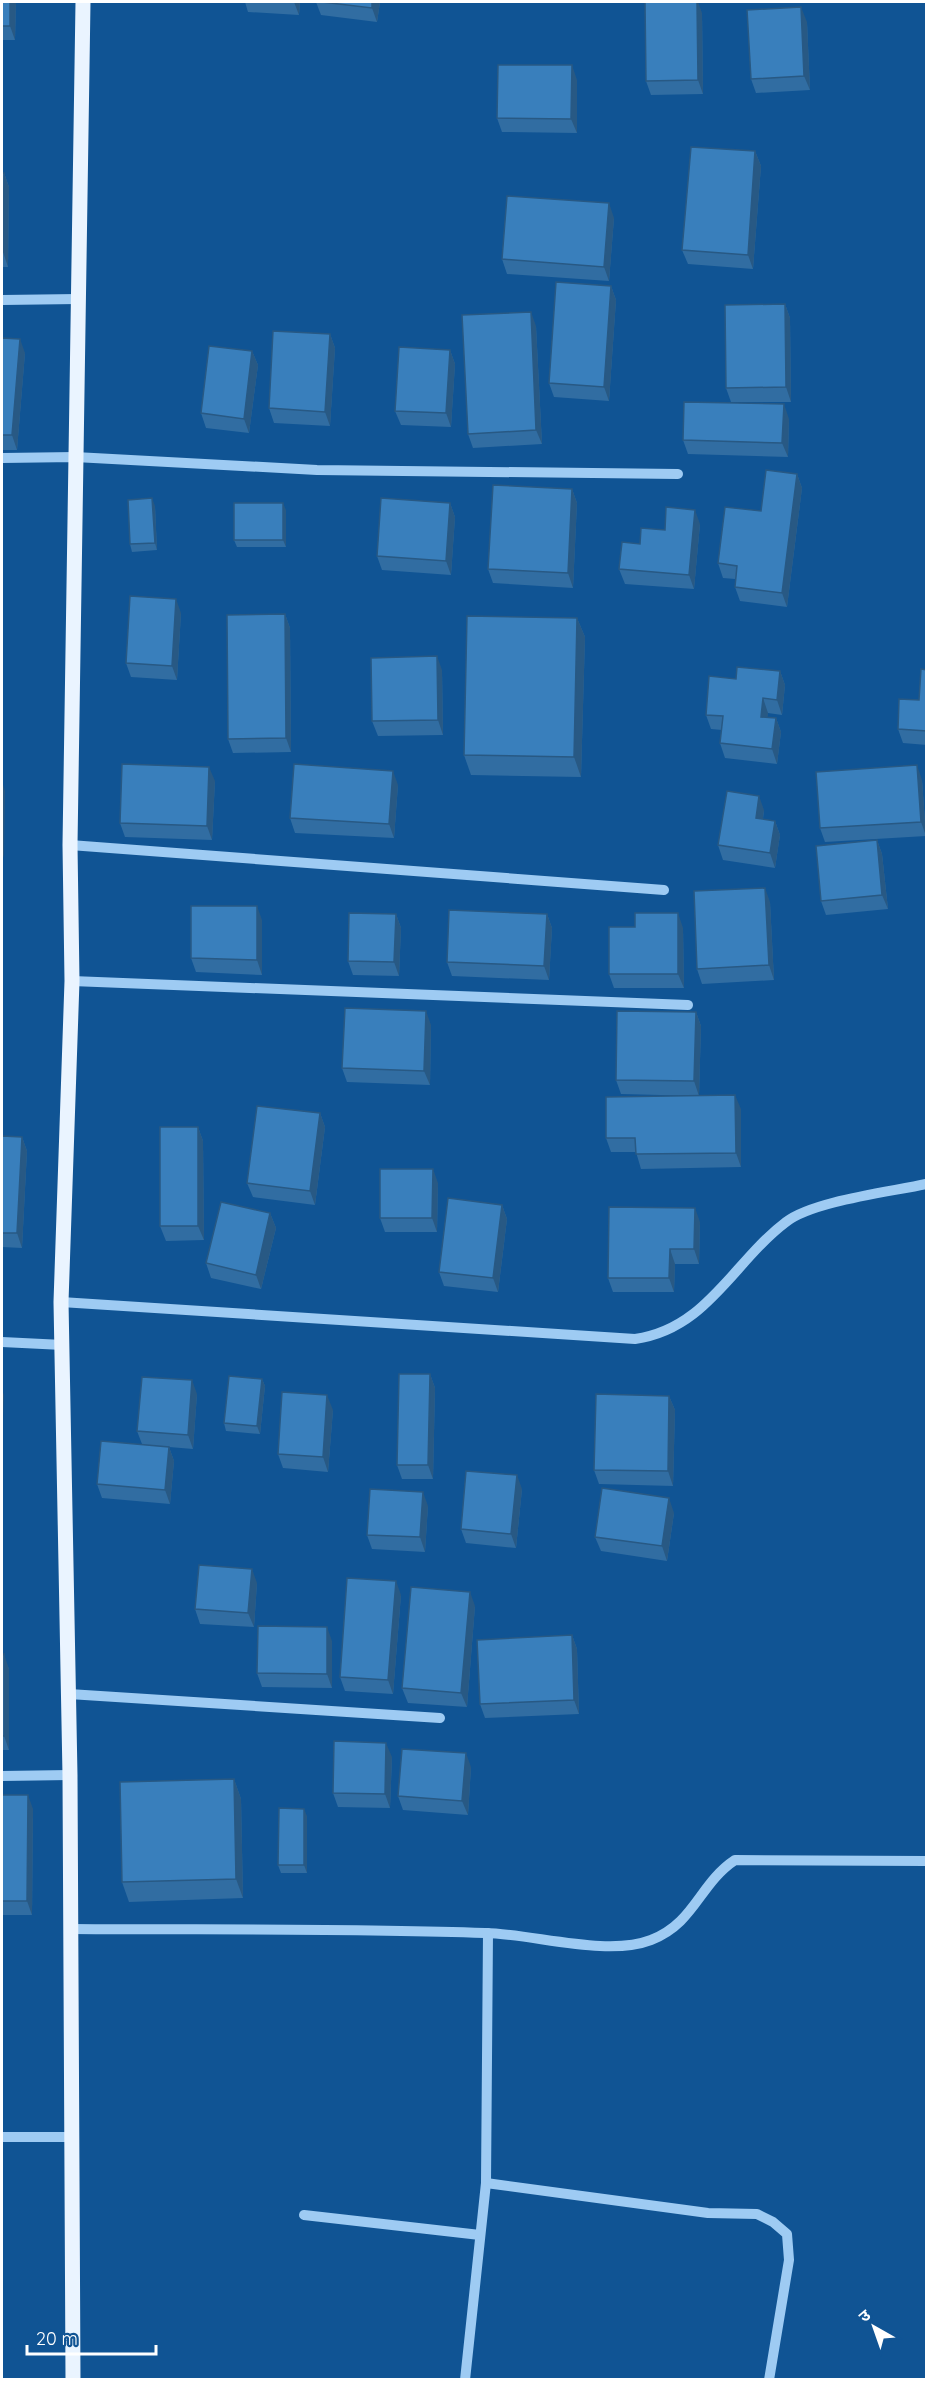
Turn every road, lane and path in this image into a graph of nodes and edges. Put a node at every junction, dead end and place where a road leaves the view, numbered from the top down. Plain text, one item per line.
1 (83, 2) edge
2 (78, 299) junction
3 (2, 300) edge
4 (75, 457) junction
5 (2, 458) edge
6 (678, 474) dead end
7 (70, 845) junction
8 (664, 890) dead end
9 (72, 981) junction
10 (688, 1005) dead end
11 (927, 1184) edge
12 (61, 1302) junction
13 (2, 1342) edge
14 (63, 1345) junction
15 (69, 1694) junction
16 (440, 1718) dead end
17 (70, 1775) junction
18 (2, 1776) edge
19 (927, 1861) edge
20 (72, 1929) junction
21 (488, 1933) junction
22 (2, 2137) edge
23 (72, 2137) junction
24 (486, 2183) junction
25 (304, 2215) dead end
26 (480, 2235) junction
27 (73, 2379) edge
28 (465, 2379) edge
29 (769, 2379) edge

1 - 2 main road
2 - 3 street
2 - 4 main road
4 - 5 street
4 - 6 street
4 - 7 main road
7 - 8 street
7 - 9 main road
9 - 10 street
9 - 12 main road
11 - 12 street
12 - 14 main road
13 - 14 street
14 - 15 main road
15 - 16 street
15 - 17 main road
17 - 18 street
17 - 20 main road
19 - 21 street
20 - 21 street
20 - 23 main road
21 - 24 street
22 - 23 street
23 - 27 main road
24 - 26 street
24 - 29 street
25 - 26 street
26 - 28 street

